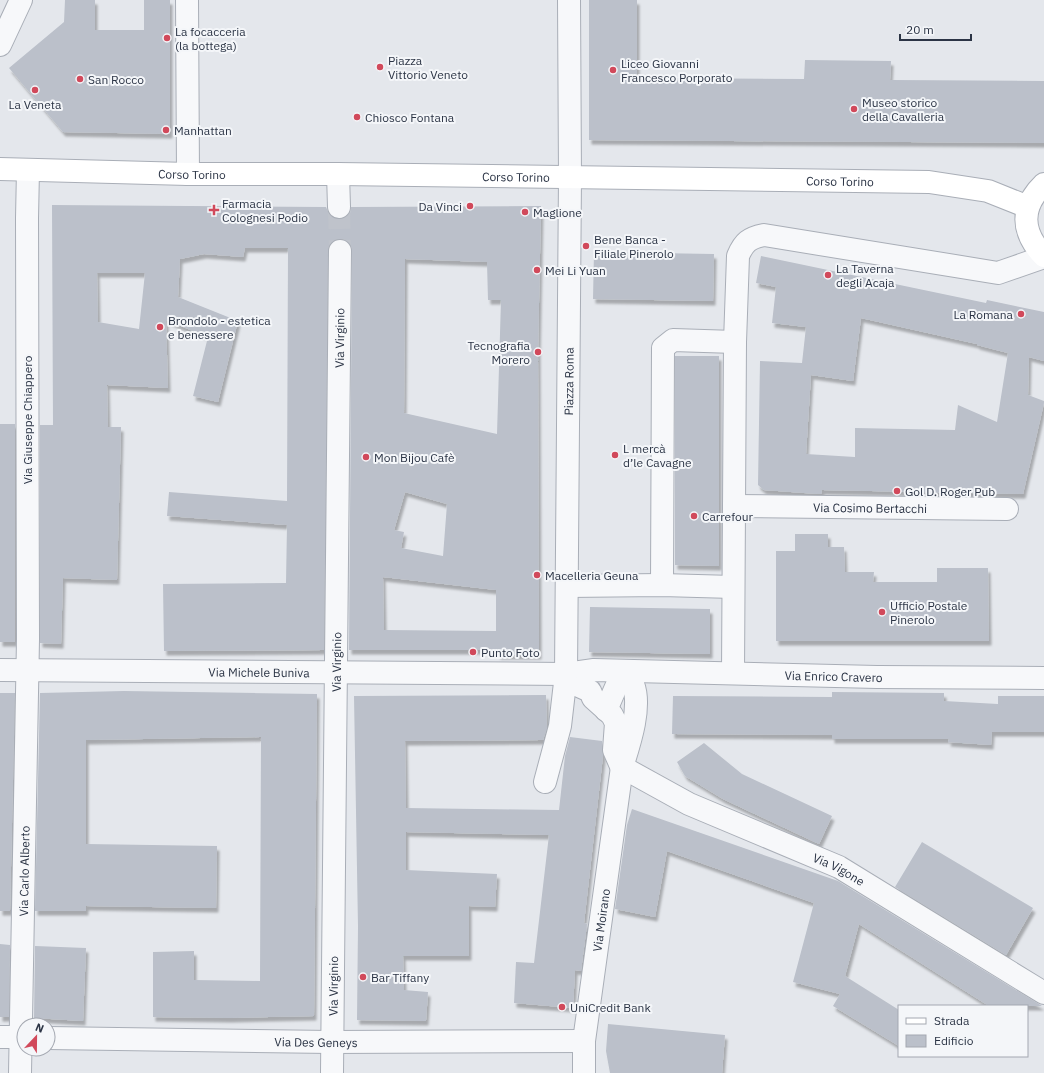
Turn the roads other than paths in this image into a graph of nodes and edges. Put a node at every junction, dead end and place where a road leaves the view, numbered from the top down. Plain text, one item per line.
1 (21, 0) edge
2 (188, 0) edge
3 (569, 0) edge
4 (0, 45) edge
5 (0, 169) edge
6 (28, 170) junction
7 (188, 174) junction
8 (338, 174) junction
9 (570, 177) junction
10 (1044, 184) edge
11 (339, 207) tunnel mouth
12 (1028, 207) junction
13 (340, 251) tunnel mouth
14 (1044, 256) edge
15 (735, 342) junction
16 (734, 506) junction
17 (1007, 509) dead end
18 (662, 585) junction
19 (567, 586) junction
20 (733, 587) junction
21 (0, 670) edge
22 (27, 670) junction
23 (623, 671) junction
24 (335, 673) junction
25 (733, 673) junction
26 (566, 674) junction
27 (1044, 678) edge
28 (606, 710) junction
29 (622, 768) junction
30 (546, 782) dead end
31 (1044, 993) edge
32 (14, 1037) edge
33 (56, 1038) edge
34 (584, 1041) junction
35 (331, 1042) junction
36 (20, 1073) edge
37 (332, 1073) edge
38 (584, 1073) edge

1 - 4 street
2 - 7 street
3 - 9 street
5 - 6 main road, Corso Torino
6 - 7 main road, Corso Torino
6 - 22 street, Via Giuseppe Chiappero
7 - 8 main road, Corso Torino
8 - 9 main road, Corso Torino
8 - 11 street
9 - 12 main road, Corso Torino
9 - 19 street, Piazza Roma
10 - 12 main road
12 - 14 main road
13 - 24 street, Via Virginio
14 - 15 street
15 - 16 street
15 - 18 street
16 - 17 street, Via Cosimo Bertacchi
16 - 20 street
18 - 19 street
18 - 20 street
19 - 26 street, Piazza Roma
20 - 25 street
21 - 22 street, Via Michele Buniva
22 - 24 street, Via Michele Buniva
22 - 32 street, Via Carlo Alberto
23 - 25 street, Via Enrico Cravero
23 - 26 street, Via Michele Buniva
23 - 28 street
23 - 29 street, Via Moirano
24 - 26 street, Via Michele Buniva
24 - 35 street, Via Virginio
25 - 27 street, Via Enrico Cravero
26 - 28 street
26 - 30 street
28 - 29 street
29 - 31 street, Via Vigone
29 - 34 street, Via Moirano
32 - 36 street, Via Carlo Alberto
33 - 35 street, Via Des Geneys
34 - 35 street, Via Des Geneys
34 - 38 street, Via Moirano
35 - 37 street, Via Virginio

